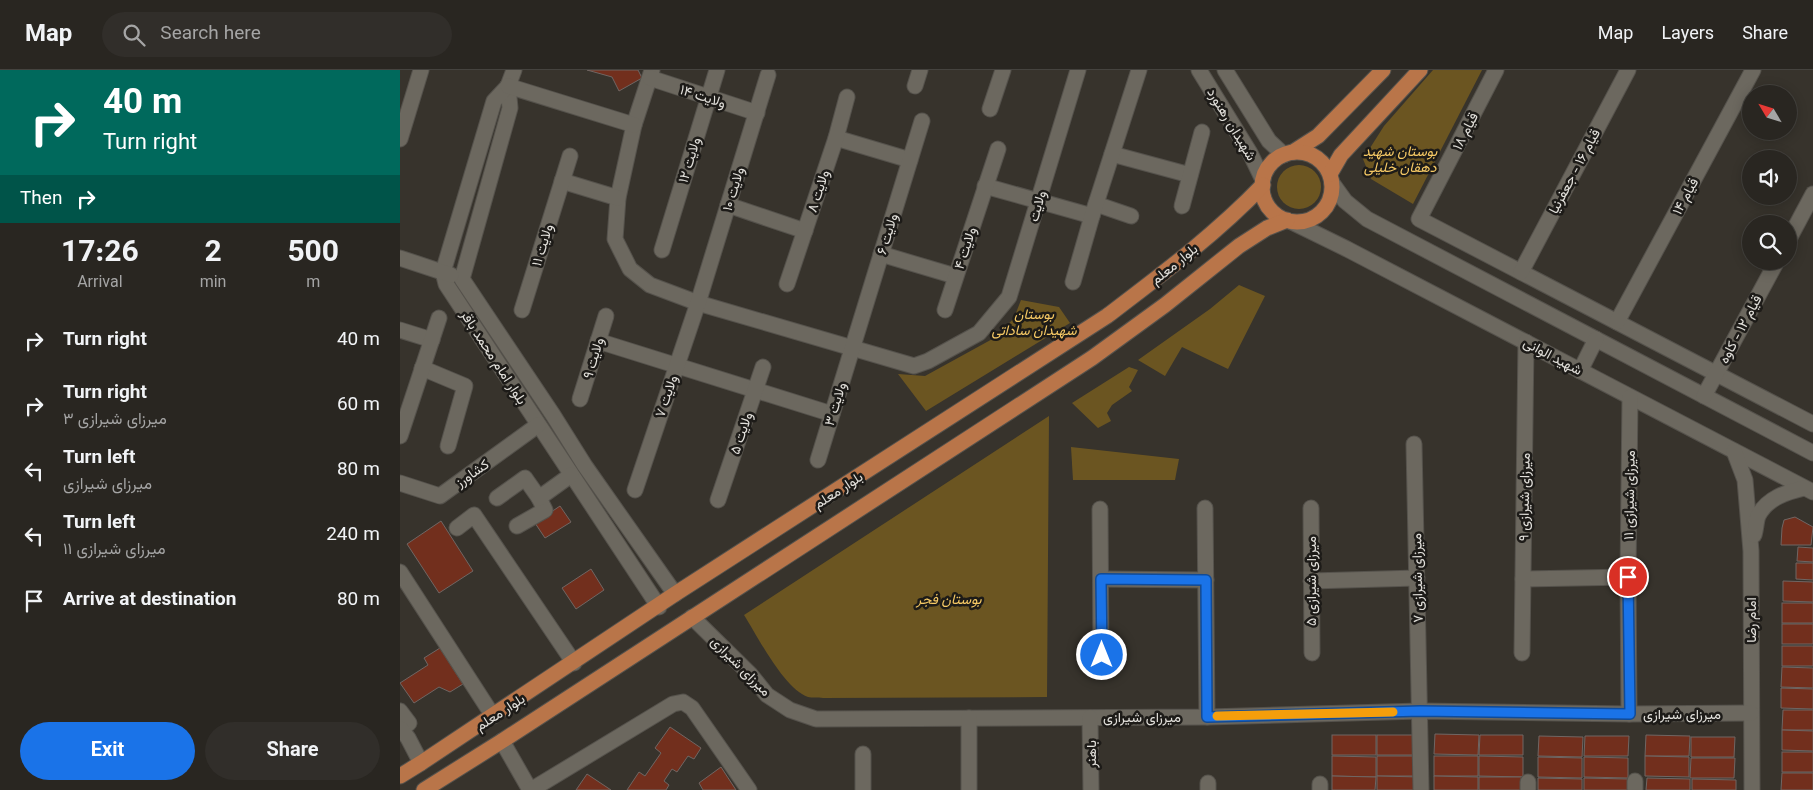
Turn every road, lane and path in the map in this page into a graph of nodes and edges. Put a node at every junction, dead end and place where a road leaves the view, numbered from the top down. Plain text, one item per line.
1 (421, 70) edge
2 (514, 70) edge
3 (717, 70) edge
4 (920, 70) edge
5 (1003, 70) edge
6 (1078, 70) edge
7 (1139, 70) edge
8 (1199, 70) edge
9 (1225, 70) edge
10 (1383, 70) edge
11 (1420, 70) edge
12 (1496, 70) edge
13 (1628, 70) edge
14 (1752, 70) edge
15 (651, 74) edge
16 (768, 75) dead end
17 (508, 86) junction
18 (915, 86) dead end
19 (709, 97) junction
20 (848, 97) dead end
21 (990, 109) dead end
22 (757, 113) junction
23 (922, 121) dead end
24 (634, 125) junction
25 (1202, 132) dead end
26 (836, 138) junction
27 (400, 139) edge
28 (998, 149) dead end
29 (1112, 154) junction
30 (1289, 154) junction
31 (570, 156) dead end
32 (910, 160) junction
33 (1190, 175) junction
34 (1331, 179) junction
35 (562, 181) junction
36 (1263, 182) junction
37 (985, 186) junction
38 (1813, 194) edge
39 (618, 198) junction
40 (1038, 201) junction
41 (728, 205) junction
42 (1182, 206) dead end
43 (1094, 210) junction
44 (1132, 216) dead end
45 (1290, 221) junction
46 (1797, 224) edge
47 (805, 231) junction
48 (662, 250) dead end
49 (881, 254) junction
50 (400, 258) edge
51 (1772, 270) edge
52 (443, 272) junction
53 (1521, 272) junction
54 (955, 276) junction
55 (462, 278) junction
56 (1073, 282) dead end
57 (787, 284) dead end
58 (698, 303) junction
59 (522, 310) dead end
60 (945, 310) dead end
61 (606, 316) dead end
62 (439, 318) dead end
63 (1617, 322) junction
64 (400, 330) edge
65 (1596, 339) junction
66 (432, 340) junction
67 (598, 341) junction
68 (1526, 342) junction
69 (852, 348) junction
70 (677, 366) junction
71 (763, 367) dead end
72 (422, 368) junction
73 (1580, 371) junction
74 (1716, 374) junction
75 (755, 390) junction
76 (1704, 396) junction
77 (1630, 397) junction
78 (580, 399) dead end
79 (832, 414) junction
80 (1813, 424) edge
81 (538, 425) junction
82 (400, 436) edge
83 (1414, 444) dead end
84 (448, 446) dead end
85 (1734, 451) junction
86 (1813, 452) edge
87 (818, 460) dead end
88 (572, 475) junction
89 (400, 483) edge
90 (635, 490) dead end
91 (1808, 490) edge
92 (497, 498) dead end
93 (539, 498) junction
94 (718, 500) dead end
95 (1100, 508) dead end
96 (1206, 508) dead end
97 (1311, 508) dead end
98 (517, 526) dead end
99 (457, 528) dead end
100 (1751, 551) junction
101 (400, 572) edge
102 (1628, 577) junction
103 (1417, 578) junction
104 (1101, 579) junction
105 (1523, 579) junction
106 (1206, 580) junction
107 (1311, 580) junction
108 (675, 594) junction
109 (659, 607) junction
110 (692, 617) junction
111 (673, 629) junction
112 (1312, 653) dead end
113 (1522, 653) dead end
114 (1102, 655) dead end
115 (574, 662) junction
116 (400, 711) edge
117 (1420, 711) junction
118 (1752, 713) junction
119 (1630, 714) junction
120 (494, 716) junction
121 (1207, 717) junction
122 (969, 718) junction
123 (1090, 718) junction
124 (400, 729) edge
125 (502, 742) junction
126 (863, 754) dead end
127 (421, 763) junction
128 (400, 776) edge
129 (424, 790) edge
130 (530, 790) edge
131 (749, 790) edge
132 (863, 790) edge
133 (969, 790) edge
134 (1091, 790) edge
135 (1422, 790) edge
136 (1752, 790) edge

1 - 27 street
2 - 17 street
3 - 19 street, ولایت ۱۲
4 - 18 street
5 - 21 street
6 - 40 street, ولایت
7 - 29 street
8 - 36 street, شهیدان رهنورد
9 - 30 street, شهیدان رهنورد
10 - 30 main road
11 - 34 main road
12 - 53 street, قیام ۱۸
13 - 53 street, قیام ۱۶ - جعفرنیا
14 - 63 street, قیام ۱۴
15 - 19 street, ولایت ۱۴
15 - 24 street
16 - 22 street, ولایت ۱۰
17 - 24 street
17 - 52 street
17 - 55 street
19 - 22 street, ولایت ۱۴
19 - 48 street, ولایت ۱۲
20 - 26 street, ولایت ۸
22 - 41 street, ولایت ۱۰
23 - 32 street, ولایت ۶
24 - 39 street
25 - 33 street
26 - 32 street
26 - 47 street, ولایت ۸
28 - 37 street, ولایت ۴
29 - 33 street
29 - 43 street
30 - 34 main road
30 - 36 main road
31 - 35 street, ولایت ۱۱
32 - 49 street, ولایت ۶
33 - 42 street
34 - 45 main road
34 - 65 street
35 - 39 street
35 - 59 street, ولایت ۱۱
36 - 45 main road
36 - 108 main road, بلوار معلم
37 - 40 street
37 - 54 street, ولایت ۴
38 - 46 street
39 - 58 street
40 - 43 street
40 - 69 street, ولایت
41 - 47 street
41 - 58 street, ولایت ۱۰
43 - 44 street
43 - 56 street
45 - 68 street, شهید الوانی
45 - 110 main road, بلوار معلم
47 - 57 street, ولایت ۸
49 - 54 street
49 - 69 street, ولایت ۶
50 - 52 street
51 - 74 street, قیام ۱۲ - کاوه
52 - 55 street
52 - 81 street, بلوار امام محمد باقر
53 - 63 street
54 - 60 street, ولایت ۴
55 - 108 street, بلوار امام محمد باقر
58 - 69 street
58 - 70 street, ولایت ۷
61 - 67 street, ولایت ۹
62 - 66 street
63 - 74 street
64 - 66 street
65 - 73 street
65 - 76 street
66 - 72 street
67 - 70 street
67 - 78 street, ولایت ۹
68 - 73 street, شهید الوانی
68 - 105 street, میرزای شیرازی ۹
69 - 79 street, ولایت ۳
70 - 75 street
70 - 90 street, ولایت ۷
71 - 75 street, ولایت ۵
72 - 82 street
72 - 84 street
73 - 77 street, شهید الوانی
74 - 76 street, قیام ۱۲ - کاوه
74 - 80 street
75 - 79 street
75 - 94 street, ولایت ۵
76 - 86 street
77 - 85 street, شهید الوانی
77 - 102 street, میرزای شیرازی ۱۱
79 - 87 street, ولایت ۳
81 - 88 street, بلوار امام محمد باقر
81 - 89 street, کشاورز
83 - 103 street, میرزای شیرازی ۷
85 - 91 street, شهید الوانی
85 - 100 street, امام رضا
88 - 93 street
88 - 109 street, بلوار امام محمد باقر
91 - 100 street
92 - 93 street
93 - 98 street
95 - 104 street
96 - 106 street
97 - 107 street, میرزای شیرازی ۵
99 - 115 street
100 - 118 street, امام رضا
101 - 120 street
102 - 105 street
102 - 119 street, میرزای شیرازی ۱۱
103 - 107 street
103 - 117 street, میرزای شیرازی ۷
104 - 106 street
104 - 114 street
105 - 113 street, میرزای شیرازی ۹
106 - 121 street
107 - 112 street, میرزای شیرازی ۵
108 - 109 main road, بلوار معلم
108 - 110 main road
109 - 111 main road
109 - 115 main road, بلوار معلم
110 - 111 main road, بلوار معلم
110 - 122 street, میرزای شیرازی
111 - 125 main road, بلوار معلم
115 - 120 main road, بلوار معلم
116 - 124 street
117 - 119 street, میرزای شیرازی
117 - 121 street, میرزای شیرازی
117 - 135 street, میرزای شیرازی ۷
118 - 119 street, میرزای شیرازی
118 - 136 street, امام رضا
120 - 127 main road, بلوار معلم
121 - 123 street, میرزای شیرازی
122 - 123 street, میرزای شیرازی
122 - 133 street
123 - 134 street, باهنر
124 - 127 street
125 - 129 main road, بلوار معلم
125 - 130 street
126 - 132 street
127 - 128 main road, بلوار معلم
130 - 131 street

